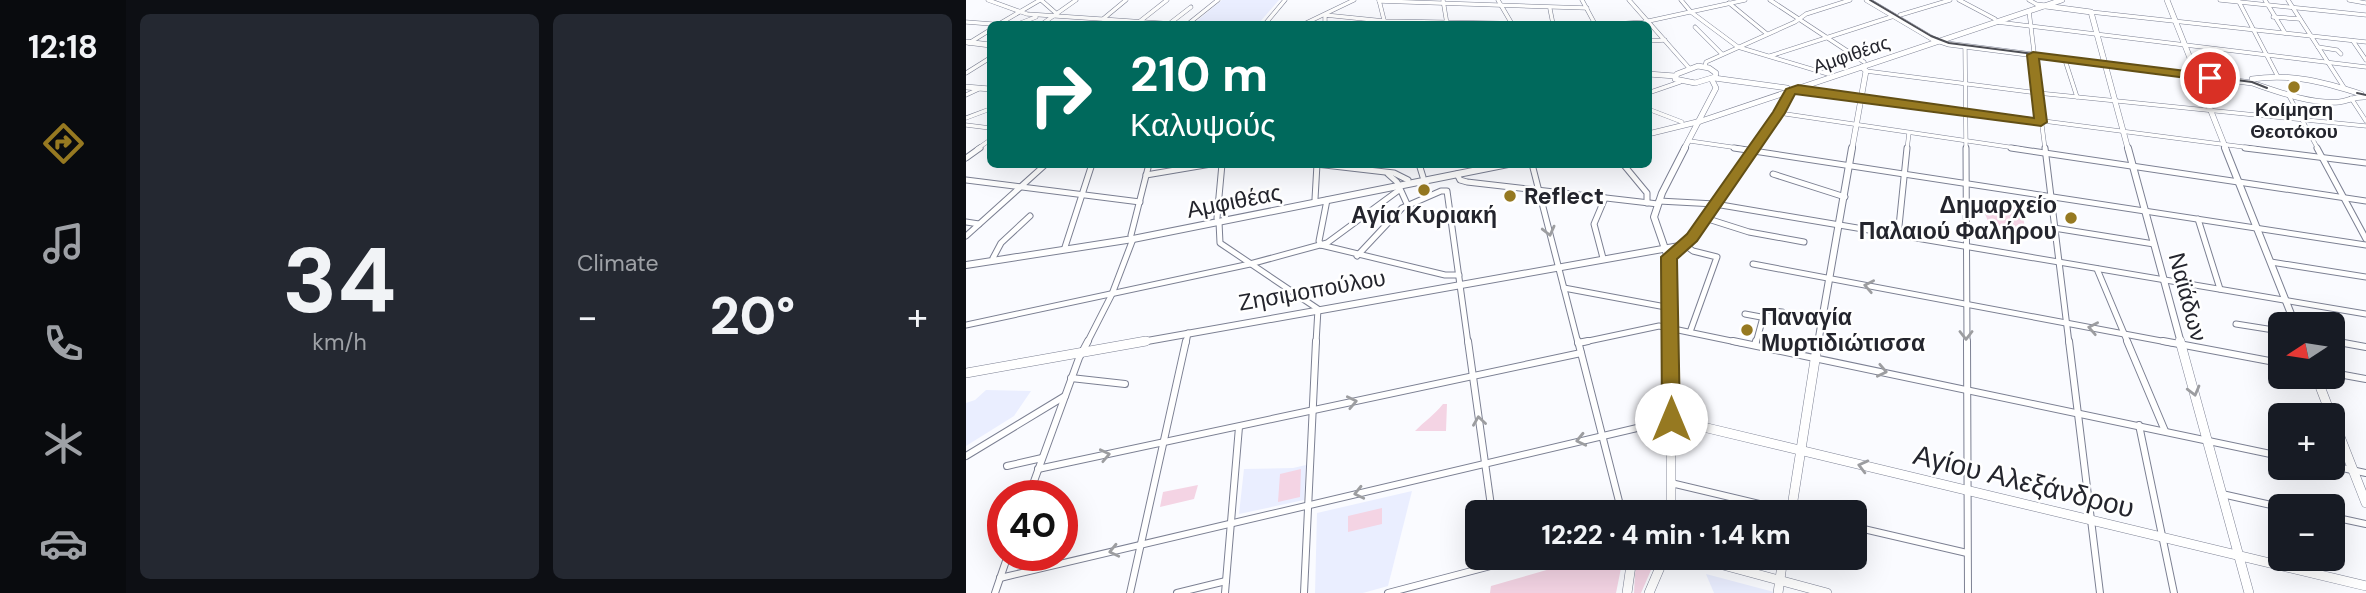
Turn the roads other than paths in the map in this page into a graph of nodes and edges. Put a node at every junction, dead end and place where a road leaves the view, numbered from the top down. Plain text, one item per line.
1 (988, 0) edge
2 (1003, 0) edge
3 (1040, 0) edge
4 (1076, 0) edge
5 (1126, 0) edge
6 (1167, 0) edge
7 (1218, 0) edge
8 (1285, 0) edge
9 (1342, 0) edge
10 (1379, 0) edge
11 (1498, 0) edge
12 (1582, 0) edge
13 (1629, 0) edge
14 (1681, 0) edge
15 (1745, 0) edge
16 (1770, 0) edge
17 (1850, 0) edge
18 (1867, 0) edge
19 (1876, 0) edge
20 (1951, 0) edge
21 (1959, 0) edge
22 (2029, 0) edge
23 (2053, 0) edge
24 (2062, 0) edge
25 (2167, 0) edge
26 (2220, 0) edge
27 (2288, 0) edge
28 (2349, 0) edge
29 (1351, 1) edge
30 (1444, 1) edge
31 (2239, 1) edge
32 (2360, 2) junction
33 (995, 3) junction
34 (1729, 3) junction
35 (2265, 3) edge
36 (2366, 3) edge
37 (1049, 6) junction
38 (1501, 6) junction
39 (2040, 6) junction
40 (1191, 7) dead end
41 (1587, 8) junction
42 (2292, 8) junction
43 (1550, 9) junction
44 (2366, 9) edge
45 (2029, 11) junction
46 (1691, 12) junction
47 (2091, 12) junction
48 (1019, 13) junction
49 (1036, 15) junction
50 (1325, 15) junction
51 (1897, 15) junction
52 (1055, 16) junction
53 (2366, 16) edge
54 (2273, 17) junction
55 (1068, 18) junction
56 (1103, 19) junction
57 (2300, 19) junction
58 (1799, 20) junction
59 (1996, 20) junction
60 (1004, 21) edge
61 (1024, 21) edge
62 (1047, 21) edge
63 (1071, 21) edge
64 (1122, 21) edge
65 (1143, 21) edge
66 (1175, 21) edge
67 (1192, 21) edge
68 (1268, 21) edge
69 (1311, 21) edge
70 (1325, 21) edge
71 (1376, 21) edge
72 (1384, 21) edge
73 (1447, 21) edge
74 (1509, 21) edge
75 (1552, 21) edge
76 (1595, 21) edge
77 (1648, 21) joint
78 (2175, 21) junction
79 (966, 22) edge
80 (987, 24) edge
81 (1652, 26) edge
82 (2031, 26) junction
83 (1695, 27) dead end
84 (2253, 30) junction
85 (987, 32) edge
86 (2285, 33) junction
87 (1767, 34) junction
88 (2097, 34) junction
89 (2311, 36) junction
90 (1827, 37) junction
91 (1938, 39) junction
92 (1664, 40) junction
93 (1652, 41) edge
94 (2353, 41) junction
95 (2366, 42) edge
96 (967, 43) edge
97 (2184, 44) junction
98 (987, 45) edge
99 (1738, 47) junction
100 (1965, 47) junction
101 (2318, 47) junction
102 (1721, 54) junction
103 (2033, 54) junction
104 (2341, 54) dead end
105 (2266, 55) junction
106 (1769, 56) junction
107 (987, 60) edge
108 (2065, 60) junction
109 (2366, 60) edge
110 (2328, 62) junction
111 (2105, 63) junction
112 (1706, 67) junction
113 (1864, 67) junction
114 (2366, 67) edge
115 (1689, 69) junction
116 (966, 74) edge
117 (1652, 74) edge
118 (1828, 74) junction
119 (2196, 74) junction
120 (2277, 75) junction
121 (1675, 76) junction
122 (1713, 79) junction
123 (2262, 79) junction
124 (1680, 82) junction
125 (1965, 84) junction
126 (966, 87) edge
127 (981, 88) junction
128 (2267, 88) junction
129 (987, 89) edge
130 (1798, 89) junction
131 (2345, 89) junction
132 (1788, 90) junction
133 (1652, 92) edge
134 (2038, 93) junction
135 (966, 95) edge
136 (2362, 95) edge
137 (2289, 96) junction
138 (1862, 97) junction
139 (2077, 97) junction
140 (2351, 98) junction
141 (2115, 101) junction
142 (2210, 110) junction
143 (987, 111) edge
144 (1652, 111) edge
145 (1779, 113) junction
146 (1965, 113) junction
147 (966, 118) edge
148 (1701, 119) junction
149 (2302, 119) junction
150 (2041, 122) junction
151 (1684, 123) junction
152 (2366, 124) edge
153 (966, 125) edge
154 (1858, 125) junction
155 (987, 128) edge
156 (1652, 131) edge
157 (1694, 133) junction
158 (1909, 133) junction
159 (2124, 133) junction
160 (1965, 140) junction
161 (987, 141) edge
162 (1690, 141) junction
163 (2224, 145) junction
164 (1753, 151) junction
165 (2045, 153) junction
166 (2322, 157) junction
167 (966, 158) edge
168 (2366, 163) edge
169 (1850, 166) junction
170 (2133, 167) junction
171 (1041, 168) edge
172 (1091, 168) edge
173 (1148, 168) edge
174 (1187, 168) edge
175 (1222, 168) edge
176 (1317, 168) edge
177 (1341, 168) edge
178 (1420, 168) edge
179 (1469, 168) edge
180 (1488, 168) edge
181 (1533, 168) edge
182 (1626, 168) edge
183 (1458, 172) junction
184 (1468, 172) junction
185 (1385, 173) junction
186 (1773, 174) dead end
187 (1905, 174) junction
188 (1146, 175) junction
189 (1423, 177) junction
190 (966, 180) edge
191 (1408, 180) junction
192 (1476, 183) junction
193 (1965, 183) junction
194 (2239, 183) junction
195 (1398, 186) junction
196 (1020, 187) junction
197 (1539, 190) junction
198 (1647, 193) junction
199 (1662, 193) junction
200 (1082, 195) junction
201 (2050, 196) junction
202 (1845, 197) junction
203 (1605, 198) junction
204 (2344, 198) junction
205 (1315, 199) junction
206 (1328, 200) junction
207 (2366, 201) edge
208 (1140, 202) junction
209 (1647, 203) junction
210 (1659, 203) junction
211 (1407, 204) junction
212 (1715, 204) junction
213 (2145, 211) junction
214 (1030, 216) dead end
215 (1705, 218) junction
216 (2198, 219) junction
217 (1218, 220) junction
218 (966, 222) edge
219 (979, 224) junction
220 (2358, 224) junction
221 (2366, 225) edge
222 (1840, 226) junction
223 (2054, 228) junction
224 (2257, 228) junction
225 (966, 236) edge
226 (1898, 236) junction
227 (1132, 237) junction
228 (2366, 239) edge
229 (1804, 242) dead end
230 (2154, 244) junction
231 (1321, 245) junction
232 (1685, 245) junction
233 (2366, 245) edge
234 (1065, 247) junction
235 (1966, 247) junction
236 (1665, 248) junction
237 (1649, 250) junction
238 (1357, 256) junction
239 (1669, 257) junction
240 (993, 258) junction
241 (1604, 258) junction
242 (2271, 262) junction
243 (966, 263) edge
244 (2059, 263) junction
245 (1250, 264) junction
246 (1753, 264) dead end
247 (1558, 266) junction
248 (2097, 269) junction
249 (2366, 277) edge
250 (1831, 278) junction
251 (1459, 279) junction
252 (2164, 279) junction
253 (1564, 288) junction
254 (2220, 289) junction
255 (1112, 293) junction
256 (2286, 300) junction
257 (1966, 304) junction
258 (1671, 308) junction
259 (1318, 309) junction
260 (1782, 312) dead end
261 (2290, 312) edge
262 (1745, 314) dead end
263 (2366, 314) edge
264 (1761, 317) junction
265 (2066, 323) junction
266 (2236, 324) dead end
267 (966, 325) edge
268 (1671, 328) junction
269 (2268, 329) edge
270 (1690, 331) junction
271 (1188, 332) junction
272 (2122, 333) junction
273 (1578, 343) junction
274 (2345, 343) edge
275 (2181, 344) junction
276 (1755, 345) junction
277 (2366, 347) edge
278 (1082, 352) junction
279 (1581, 353) junction
280 (1815, 357) junction
281 (2268, 361) edge
282 (966, 373) edge
283 (2345, 375) edge
284 (1473, 376) junction
285 (1071, 378) junction
286 (2366, 379) edge
287 (1125, 383) dead end
288 (1967, 389) junction
289 (1065, 396) junction
290 (1313, 410) junction
291 (2077, 412) junction
292 (1675, 420) junction
293 (2139, 425) junction
294 (1240, 426) junction
295 (2165, 431) junction
296 (1602, 435) junction
297 (2207, 440) junction
298 (1163, 443) junction
299 (2345, 450) edge
300 (1801, 451) junction
301 (2268, 453) edge
302 (966, 456) edge
303 (1042, 458) junction
304 (1485, 463) junction
305 (1007, 466) dead end
306 (1038, 469) junction
307 (2345, 469) edge
308 (2353, 471) junction
309 (2366, 473) edge
310 (1034, 480) edge
311 (1671, 483) junction
312 (1967, 491) junction
313 (2222, 495) junction
314 (1490, 500) edge
315 (1619, 500) edge
316 (1671, 500) edge
317 (1743, 500) edge
318 (1795, 500) edge
319 (2366, 503) edge
320 (1308, 505) junction
321 (2268, 505) edge
322 (2345, 520) edge
323 (2091, 521) junction
324 (1232, 523) junction
325 (2366, 524) edge
326 (1867, 530) edge
327 (2163, 538) junction
328 (1141, 545) junction
329 (1967, 554) junction
330 (2239, 556) junction
331 (1468, 570) edge
332 (1631, 570) edge
333 (1658, 570) edge
334 (1742, 570) edge
335 (1781, 570) edge
336 (1002, 571) edge
337 (1000, 578) junction
338 (1779, 580) junction
339 (1226, 581) junction
340 (2366, 586) edge
341 (995, 593) edge
342 (1130, 593) edge
343 (1177, 593) edge
344 (1225, 593) edge
345 (1304, 593) edge
346 (1388, 593) edge
347 (1628, 593) edge
348 (1649, 593) edge
349 (1778, 593) edge
350 (1827, 593) edge
351 (1968, 593) edge
352 (2100, 593) edge
353 (2174, 593) edge
354 (2249, 593) edge

1 - 33 street
2 - 33 street
3 - 37 street
3 - 48 street
4 - 52 street
5 - 56 street
6 - 65 street
7 - 67 street
8 - 68 street
9 - 29 street
10 - 30 street
10 - 72 street
11 - 38 street
12 - 41 street
13 - 77 street
14 - 46 street
15 - 34 street
16 - 58 street
17 - 58 street
18 - 51 street
19 - 51 street
20 - 51 street
21 - 59 street
22 - 39 street
23 - 39 street, Αμφιθέας
24 - 39 street, Αμφιθέας
25 - 78 street
26 - 31 street
27 - 42 street
28 - 32 street
29 - 50 street
30 - 38 street
30 - 73 street
31 - 35 street
31 - 84 street
32 - 36 street
32 - 44 street
33 - 48 street
34 - 46 street
34 - 87 street
35 - 42 street
35 - 54 street
37 - 49 street
37 - 52 street
38 - 43 street
38 - 74 street
39 - 45 street, Αμφιθέας
39 - 47 street
39 - 59 street, Αμφιθέας
40 - 66 street
41 - 43 street
41 - 76 street
42 - 53 street
42 - 57 street
43 - 75 street
45 - 59 street, Αμφιθέας
45 - 82 street
46 - 77 street
46 - 99 street
47 - 78 street
47 - 88 street, Ναϊάδων
48 - 49 street
48 - 60 street
49 - 52 street
49 - 61 street
50 - 69 street
50 - 70 street
50 - 71 street
51 - 90 street
51 - 91 street
52 - 55 street
52 - 62 street
54 - 57 street
54 - 86 street
55 - 56 street
55 - 63 street
56 - 64 street
57 - 89 street
58 - 87 street
58 - 90 street
59 - 82 street
59 - 91 street, Αμφιθέας
78 - 84 street
78 - 97 street
79 - 80 street
81 - 92 street
82 - 88 street
82 - 103 street
83 - 102 street
84 - 86 street
84 - 105 street
85 - 96 street
86 - 89 street
87 - 99 street
88 - 97 street
88 - 111 street, Ναϊάδων
89 - 94 street
89 - 101 street
90 - 106 street
90 - 113 street
91 - 100 street
91 - 103 street
91 - 113 street, Αμφιθέας
92 - 93 street
92 - 115 street
94 - 95 street
94 - 109 street
96 - 98 street
97 - 105 street
97 - 119 street
99 - 102 street
99 - 106 street
100 - 103 street
100 - 125 street
101 - 104 street
101 - 110 street
102 - 112 street
103 - 108 street
103 - 111 street
103 - 134 street
105 - 110 street
105 - 120 street
106 - 118 street
107 - 116 street
108 - 111 street
108 - 139 street
110 - 114 street
110 - 131 street
111 - 119 street
111 - 141 street, Ναϊάδων
112 - 115 street
112 - 122 street
113 - 118 street, Αμφιθέας
113 - 125 street
113 - 130 street, Αμφιθέας
113 - 138 street
115 - 121 street
117 - 121 street
118 - 132 street, Αμφιθέας
119 - 123 street
119 - 128 street
119 - 142 street
120 - 123 street
120 - 131 street
121 - 124 street
122 - 124 street
122 - 132 street
122 - 148 street
123 - 128 street
124 - 133 street
125 - 134 street
125 - 146 street
126 - 127 street
127 - 129 street
127 - 135 street
128 - 137 street
130 - 132 street, Αμφιθέας
130 - 138 street
131 - 136 street
131 - 140 street
132 - 145 street
132 - 148 street, Αμφιθέας
134 - 139 street
134 - 150 street
136 - 140 street
137 - 140 street
137 - 149 street
138 - 146 street
138 - 154 street
139 - 141 street
140 - 152 street
141 - 142 street
141 - 159 street, Ναϊάδων
142 - 149 street
142 - 163 street
143 - 147 street
144 - 151 street
145 - 154 street
145 - 164 street
146 - 150 street
146 - 160 street
148 - 151 street, Αμφιθέας
148 - 157 street
149 - 152 street
149 - 166 street
150 - 159 street
150 - 165 street
151 - 156 street, Αμφιθέας
151 - 157 street
153 - 155 street
154 - 158 street
154 - 169 street
157 - 162 street
158 - 160 street
158 - 187 street
159 - 163 street
159 - 170 street, Ναϊάδων
160 - 165 street
160 - 193 street
161 - 167 street
162 - 164 street
162 - 199 street
163 - 166 street
163 - 194 street
164 - 169 street
164 - 212 street
165 - 170 street
165 - 201 street
166 - 168 street
166 - 204 street
169 - 187 street
169 - 202 street
170 - 194 street
170 - 213 street, Ναϊάδων
171 - 196 street
172 - 200 street
173 - 188 street
174 - 188 street
175 - 217 street
176 - 205 street
177 - 185 street
178 - 189 street
179 - 183 street, Αμφιθέας
180 - 184 street, Αμφιθέας
181 - 197 street
182 - 198 street
183 - 184 street, Αμφιθέας
183 - 189 street, Αμφιθέας
183 - 192 street
183 - 195 street, Αμφιθέας
184 - 192 street
185 - 191 street
185 - 195 street
186 - 202 street
187 - 193 street
187 - 226 street
188 - 208 street
189 - 191 street, Αμφιθέας
190 - 196 street
191 - 195 street, Αμφιθέας
192 - 197 street
193 - 201 street
193 - 235 street
194 - 204 street
194 - 224 street
195 - 205 street, Αμφιθέας
195 - 206 street, Αμφιθέας
195 - 211 street
195 - 231 street
196 - 200 street
196 - 219 street
197 - 203 street
197 -> 247 street
198 - 199 street
198 - 209 street
199 - 210 street
200 - 208 street
200 - 234 street
201 - 213 street
201 - 223 street
202 - 222 street
203 - 209 street
203 - 241 street
204 - 207 street
204 - 220 street
205 - 217 street, Αμφιθέας
206 - 217 street, Αμφιθέας
206 - 231 street
208 - 227 street
209 - 210 street
210 - 212 street
210 - 236 street
211 - 238 street
211 - 251 street
212 - 215 street
212 - 222 street
213 - 216 street
213 - 230 street, Ναϊάδων
214 - 240 street
215 - 229 street
215 - 232 street
216 - 224 street
216 - 254 street
217 - 227 street, Αμφιθέας
217 - 245 street
218 - 219 street
219 - 225 street
220 - 221 street
220 - 228 street
222 - 226 street
222 - 250 street
223 - 230 street
223 - 244 street
224 - 233 street
224 - 242 street
226 - 235 street
227 - 234 street, Αμφιθέας
227 - 243 street, Αμφιθέας
227 - 255 street
230 - 252 street, Ναϊάδων
231 - 238 street
231 - 245 street
232 - 236 street, Ζησιμοπούλου
232 - 239 street
232 - 270 street
234 - 240 street, Αμφιθέας
235 - 244 street
235 - 257 street
236 - 237 street, Ζησιμοπούλου
236 - 239 street
237 - 239 street
237 - 241 street, Ζησιμοπούλου
238 - 251 street
239 - 258 street
240 - 243 street, Αμφιθέας
241 - 247 street, Ζησιμοπούλου
242 - 249 street
242 - 256 street
244 - 248 street
244 - 265 street
245 - 255 street
245 - 259 street
246 - 250 street
247 - 251 street, Ζησιμοπούλου
247 - 253 street
248 - 252 street
248 - 272 street
257 -> 250 street
250 - 280 street
251 - 259 street, Ζησιμοπούλου
251 - 284 street
252 - 254 street
252 - 275 street, Ναϊάδων
253 - 258 street
253 - 273 street
254 - 256 street
255 - 267 street
255 - 278 street
256 - 261 street
256 - 263 street
257 - 265 street
257 -> 288 street
258 - 268 street
259 - 271 street, Ζησιμοπούλου
259 - 290 street
260 - 264 street
262 - 264 street
264 - 276 street
272 -> 265 street
265 - 291 street
266 - 269 street
268 - 270 street
268 - 273 street
268 - 292 street
270 - 276 street
271 - 278 street, Ζησιμοπούλου
271 - 298 street
272 - 275 street
272 - 295 street
273 - 279 street
274 - 277 street
275 - 281 street
275 -> 297 street, Ναϊάδων
276 - 280 street
278 - 282 street, Ζησιμοπούλου
278 - 285 street
279 - 284 street
279 - 296 street
280 -> 288 street
280 - 300 street
283 - 286 street
290 -> 284 street
304 -> 284 street
285 - 287 street
285 - 289 street
288 - 291 street
288 - 312 street
289 - 302 street
289 - 303 street
290 - 294 street
290 - 320 street
291 - 293 street
291 - 323 street
292 - 296 street
292 - 300 street, Αγίου Αλεξάνδρου
292 - 311 street
293 - 295 street
293 - 327 street
294 - 298 street
294 - 324 street
295 - 297 street
296 -> 304 street
296 - 315 street
297 - 301 street
297 - 313 street, Ναϊάδων
306 -> 298 street
298 - 328 street
299 - 308 street
312 -> 300 street, Αγίου Αλεξάνδρου
300 - 318 street
303 - 305 street
303 - 306 street
304 - 314 street
304 -> 320 street
306 - 310 street
307 - 308 street
308 - 309 street
308 - 319 street
311 - 316 street
311 - 317 street
312 - 323 street, Αγίου Αλεξάνδρου
312 - 329 street
313 - 321 street
313 - 330 street, Ναϊάδων
320 - 324 street
320 - 345 street
322 - 325 street
323 - 327 street, Αγίου Αλεξάνδρου
323 - 352 street
324 - 328 street
324 - 339 street
326 - 329 street
327 - 330 street, Αγίου Αλεξάνδρου
327 - 353 street
328 -> 337 street
328 - 342 street
329 - 351 street
330 - 340 street, Αγίου Αλεξάνδρου
330 - 354 street, Ναϊάδων
331 - 346 street
332 - 347 street
333 - 348 street
334 - 338 street
335 - 338 street
336 - 337 street
337 - 341 street
338 - 349 street
338 - 350 street
339 - 343 street
339 - 344 street

